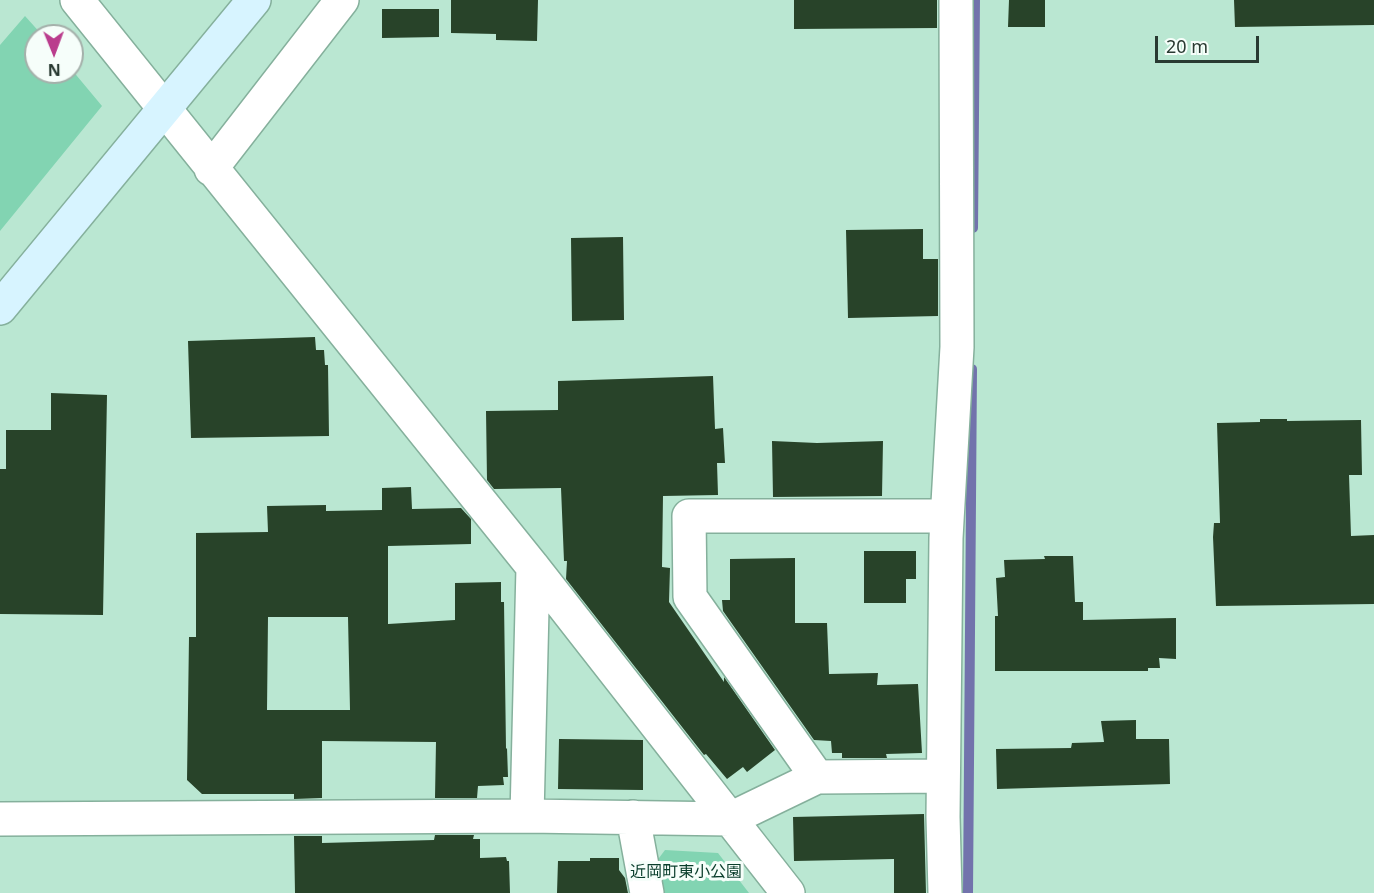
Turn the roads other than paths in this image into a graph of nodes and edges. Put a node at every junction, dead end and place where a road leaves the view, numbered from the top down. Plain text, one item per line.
1 (77, 0) edge
2 (254, 0) edge
3 (342, 0) edge
4 (956, 0) edge
5 (164, 110) junction
6 (211, 169) junction
7 (0, 308) edge
8 (947, 516) junction
9 (533, 567) junction
10 (943, 776) junction
11 (817, 777) junction
12 (527, 816) junction
13 (633, 817) junction
14 (0, 819) edge
15 (730, 819) junction
16 (647, 893) edge
17 (788, 893) edge
18 (945, 893) edge

1 - 5 street
2 - 5 street
3 - 6 street
4 - 8 street
5 - 6 street
5 - 7 street
6 - 9 street
8 - 10 street
8 - 11 street
9 - 12 street
9 - 15 street
10 - 11 street
10 - 18 street
11 - 15 street
12 - 13 street
12 - 14 street
13 - 15 street
13 - 16 street
15 - 17 street

